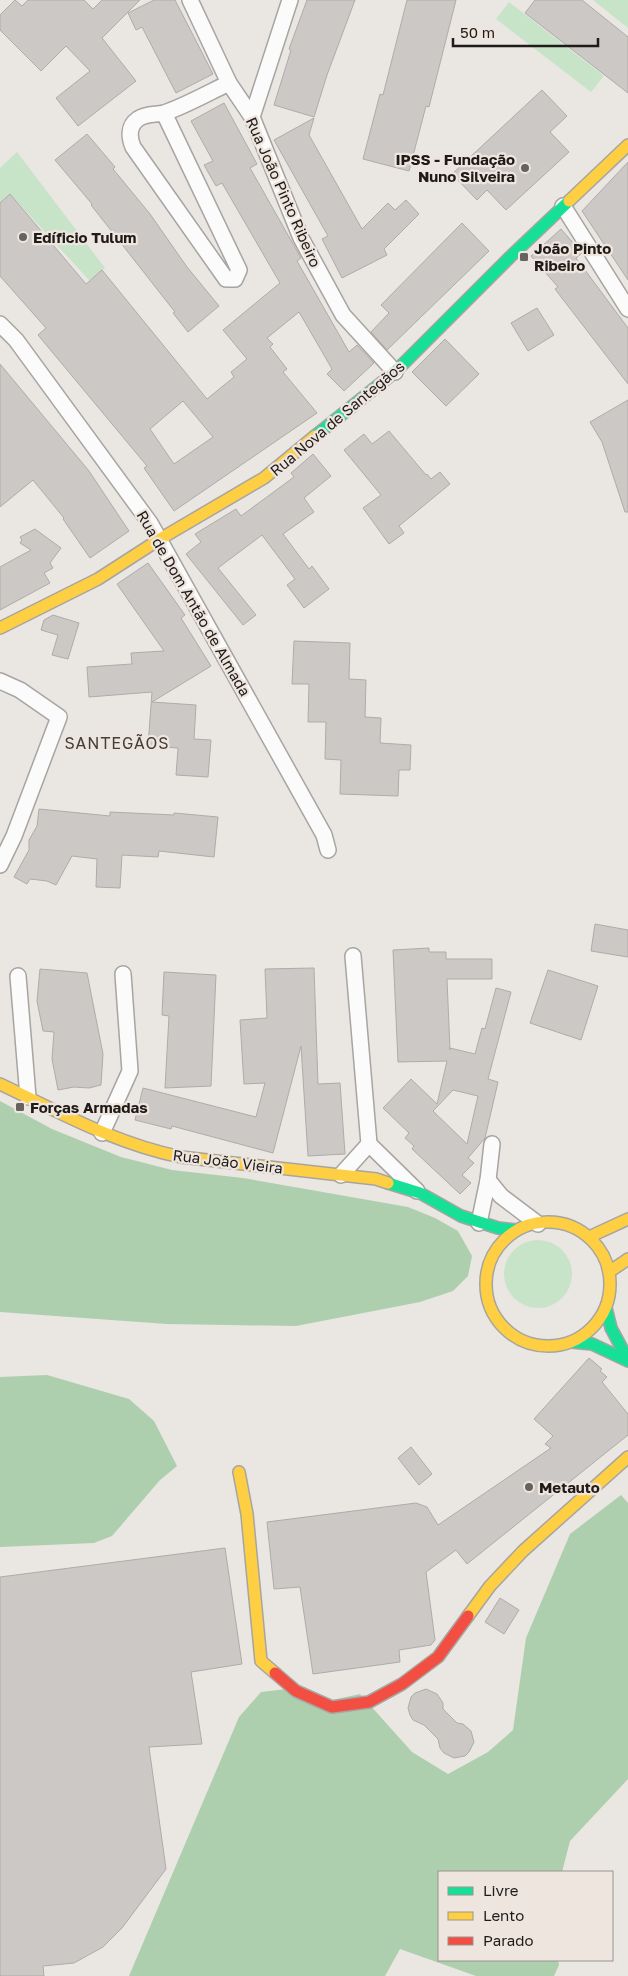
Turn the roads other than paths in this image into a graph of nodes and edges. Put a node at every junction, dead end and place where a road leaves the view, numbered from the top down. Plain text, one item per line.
1 (190, 0) edge
2 (290, 0) edge
3 (228, 83) junction
4 (164, 113) junction
5 (252, 117) junction
6 (628, 145) edge
7 (563, 206) junction
8 (628, 308) edge
9 (0, 324) edge
10 (395, 372) junction
11 (160, 539) junction
12 (0, 628) edge
13 (0, 681) edge
14 (328, 850) dead end
15 (0, 865) edge
16 (352, 956) dead end
17 (122, 974) dead end
18 (18, 976) dead end
19 (0, 1084) edge
20 (28, 1096) junction
21 (102, 1133) junction
22 (369, 1144) junction
23 (492, 1144) dead end
24 (341, 1175) junction
25 (488, 1180) junction
26 (420, 1193) junction
27 (628, 1219) edge
28 (538, 1224) junction
29 (477, 1228) junction
30 (516, 1230) junction
31 (589, 1237) junction
32 (483, 1245) dead end
33 (628, 1259) edge
34 (488, 1266) junction
35 (609, 1272) junction
36 (606, 1308) junction
37 (572, 1342) junction
38 (628, 1360) edge
39 (628, 1457) edge
40 (239, 1472) dead end

1 - 3 street, Rua João Pinto Ribeiro
2 - 5 street
3 - 4 street
3 - 5 street, Rua João Pinto Ribeiro
4 - 4 street
5 - 10 street, Rua João Pinto Ribeiro
6 - 7 street, Rua Nova de Santegãos
7 - 8 street
7 - 10 street, Rua Nova de Santegãos
9 - 11 street, Rua de Dom Antão de Almada
10 - 11 street, Rua Nova de Santegãos
11 - 12 street, Rua Nova de Santegãos
11 - 14 street, Rua de Dom Antão de Almada
13 - 15 street
16 - 22 street
17 - 21 street
18 - 20 street
19 - 20 street, Rua João Vieira
20 - 21 street, Rua João Vieira
21 - 24 street, Rua João Vieira
22 - 24 street
22 - 26 street
23 - 25 street
24 - 26 street, Rua João Vieira
25 - 28 street
25 - 29 street
26 - 29 street, Rua João Vieira
27 - 31 street
28 - 30 street
28 - 31 street
29 - 30 street
30 - 34 street
31 - 35 street
32 - 34 street
33 - 35 street
34 - 37 street
35 - 36 street
36 - 37 street
36 - 38 street
37 - 38 street
39 - 40 street

